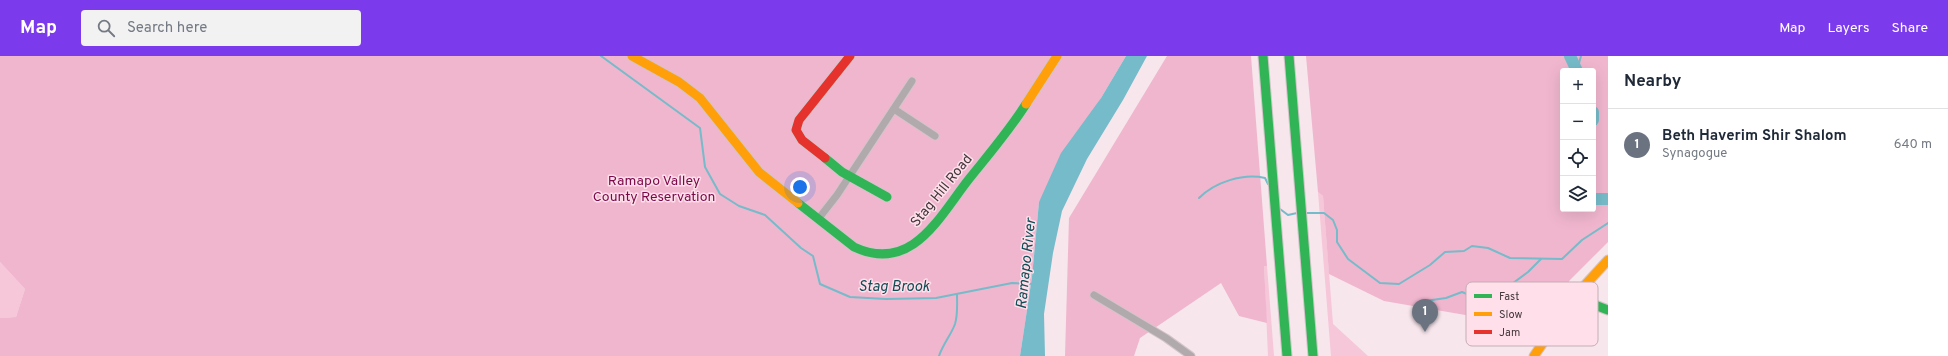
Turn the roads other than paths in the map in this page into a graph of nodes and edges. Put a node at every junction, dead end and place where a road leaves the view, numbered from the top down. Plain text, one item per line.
1 (632, 56) edge
2 (850, 56) edge
3 (1057, 56) edge
4 (1263, 56) edge
5 (1289, 56) edge
6 (912, 81) dead end
7 (894, 109) junction
8 (935, 136) dead end
9 (850, 176) junction
10 (887, 197) dead end
11 (819, 218) junction
12 (1608, 260) edge
13 (1588, 282) edge
14 (1094, 295) dead end
15 (1598, 306) edge
16 (1608, 310) edge
17 (1541, 346) edge
18 (1191, 356) edge
19 (1287, 356) edge
20 (1313, 356) edge
21 (1534, 356) edge

1 - 11 main road, Stag Hill Road
2 - 9 main road
3 - 11 main road, Stag Hill Road
4 - 19 main road
5 - 20 main road
6 - 7 street
7 - 8 street
7 - 9 street
9 - 10 main road
9 - 11 street
12 - 13 main road
14 - 18 street
15 - 16 main road
17 - 21 main road

